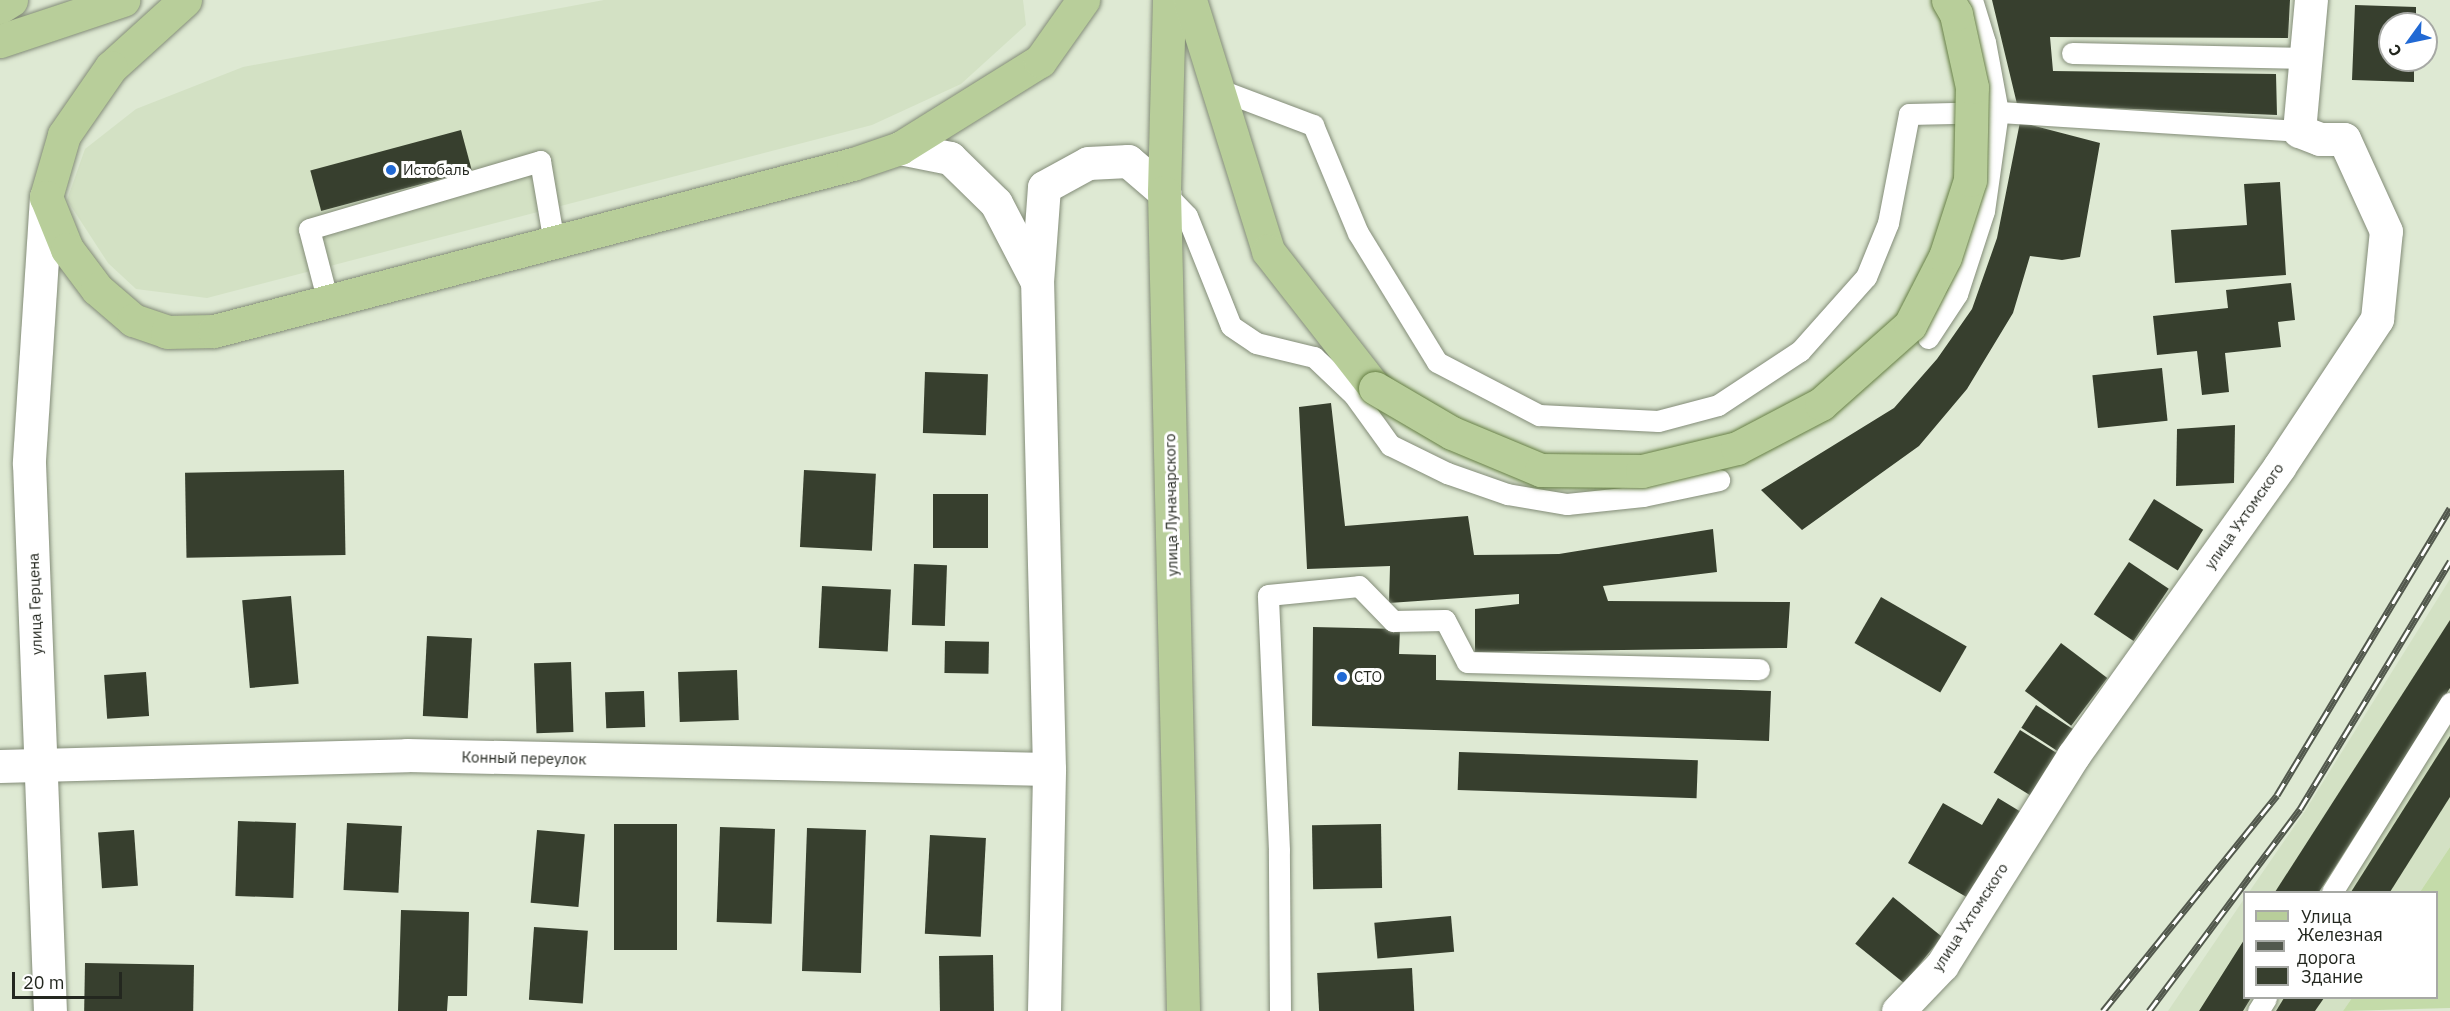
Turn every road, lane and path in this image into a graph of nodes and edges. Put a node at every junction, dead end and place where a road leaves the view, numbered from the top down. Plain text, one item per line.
1 (11, 0) edge
2 (123, 0) edge
3 (185, 0) edge
4 (1083, 0) edge
5 (1169, 0) edge
6 (1190, 0) edge
7 (1948, 0) edge
8 (1972, 0) edge
9 (2311, 0) edge
10 (0, 7) edge
11 (0, 41) edge
12 (2072, 52) dead end
13 (2308, 58) junction
14 (1215, 88) junction
15 (1998, 112) junction
16 (2299, 131) junction
17 (900, 148) junction
18 (1164, 192) junction
19 (46, 197) junction
20 (554, 243) junction
21 (1036, 282) junction
22 (328, 302) junction
23 (1928, 338) dead end
24 (1719, 480) dead end
25 (1759, 669) dead end
26 (2450, 703) edge
27 (40, 764) junction
28 (0, 766) edge
29 (1049, 769) junction
30 (2333, 891) edge
31 (50, 1011) edge
32 (1044, 1011) edge
33 (1184, 1011) edge
34 (1280, 1011) edge
35 (1898, 1011) edge

1 - 10 main road
2 - 11 main road
3 - 19 main road
4 - 17 main road
5 - 18 main road, улица Луначарского
6 - 14 main road
7 - 14 main road, bridge
8 - 15 lane
9 - 13 street
12 - 13 lane
13 - 16 street
14 - 15 lane
15 - 16 lane
15 - 23 lane
16 - 35 street, улица Ухтомского
17 - 20 main road
17 - 21 street
18 - 21 street
18 - 24 lane
18 - 33 main road, улица Луначарского
19 - 22 main road
19 - 27 street, улица Герцена
20 - 22 main road
20 - 22 lane
21 - 29 street
25 - 34 lane
26 - 30 lane
27 - 28 street, Конный переулок
27 - 29 street, Конный переулок
27 - 31 street, улица Герцена
29 - 32 street

